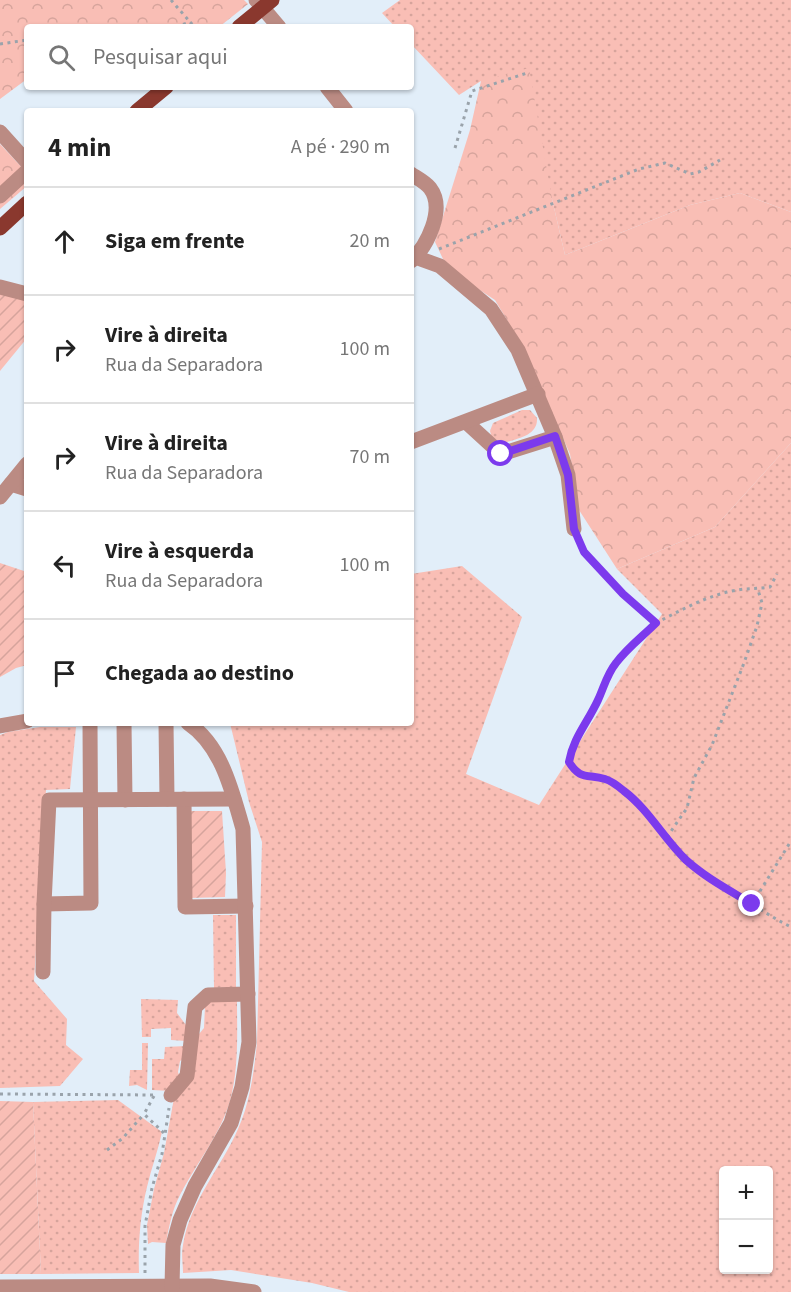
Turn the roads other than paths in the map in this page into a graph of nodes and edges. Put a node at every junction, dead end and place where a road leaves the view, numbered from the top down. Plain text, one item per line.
1 (264, 2) edge
2 (242, 24) edge
3 (277, 24) edge
4 (162, 90) edge
5 (329, 90) edge
6 (141, 108) edge
7 (344, 108) edge
8 (0, 132) edge
9 (24, 159) edge
10 (24, 174) edge
11 (414, 176) edge
12 (0, 196) edge
13 (24, 206) edge
14 (0, 228) edge
15 (414, 258) edge
16 (414, 259) edge
17 (0, 287) edge
18 (24, 293) edge
19 (538, 394) junction
20 (466, 422) junction
21 (555, 436) junction
22 (414, 441) edge
23 (24, 468) edge
24 (11, 484) junction
25 (24, 488) edge
26 (0, 497) edge
27 (574, 529) road end
28 (24, 722) edge
29 (0, 726) edge
30 (90, 726) edge
31 (124, 726) edge
32 (166, 726) edge
33 (192, 726) edge
34 (167, 799) junction
35 (184, 799) junction
36 (234, 799) junction
37 (90, 800) junction
38 (125, 800) junction
39 (44, 904) junction
40 (246, 906) junction
41 (43, 972) dead end
42 (248, 994) junction
43 (171, 1095) road end
44 (0, 1287) edge
45 (172, 1287) junction
46 (254, 1292) edge

1 - 2 main road
1 - 3 street
4 - 6 main road
5 - 7 street
8 - 9 street
10 - 12 street
11 - 15 street
13 - 14 main road
16 - 19 street
17 - 18 street
19 - 20 street
19 - 21 street
20 - 21 street
20 - 22 street
21 - 27 street
23 - 24 street
24 - 25 street
24 - 26 street
28 - 29 street
30 - 37 street
31 - 38 street
32 - 34 street
33 - 36 street
34 - 35 street
34 - 38 street
35 - 36 street
35 - 40 street
36 - 40 street
37 - 38 street
37 - 39 street
37 - 39 street
39 - 41 street
40 - 42 street
42 - 43 street
42 - 45 street
44 - 45 street
45 - 46 street

